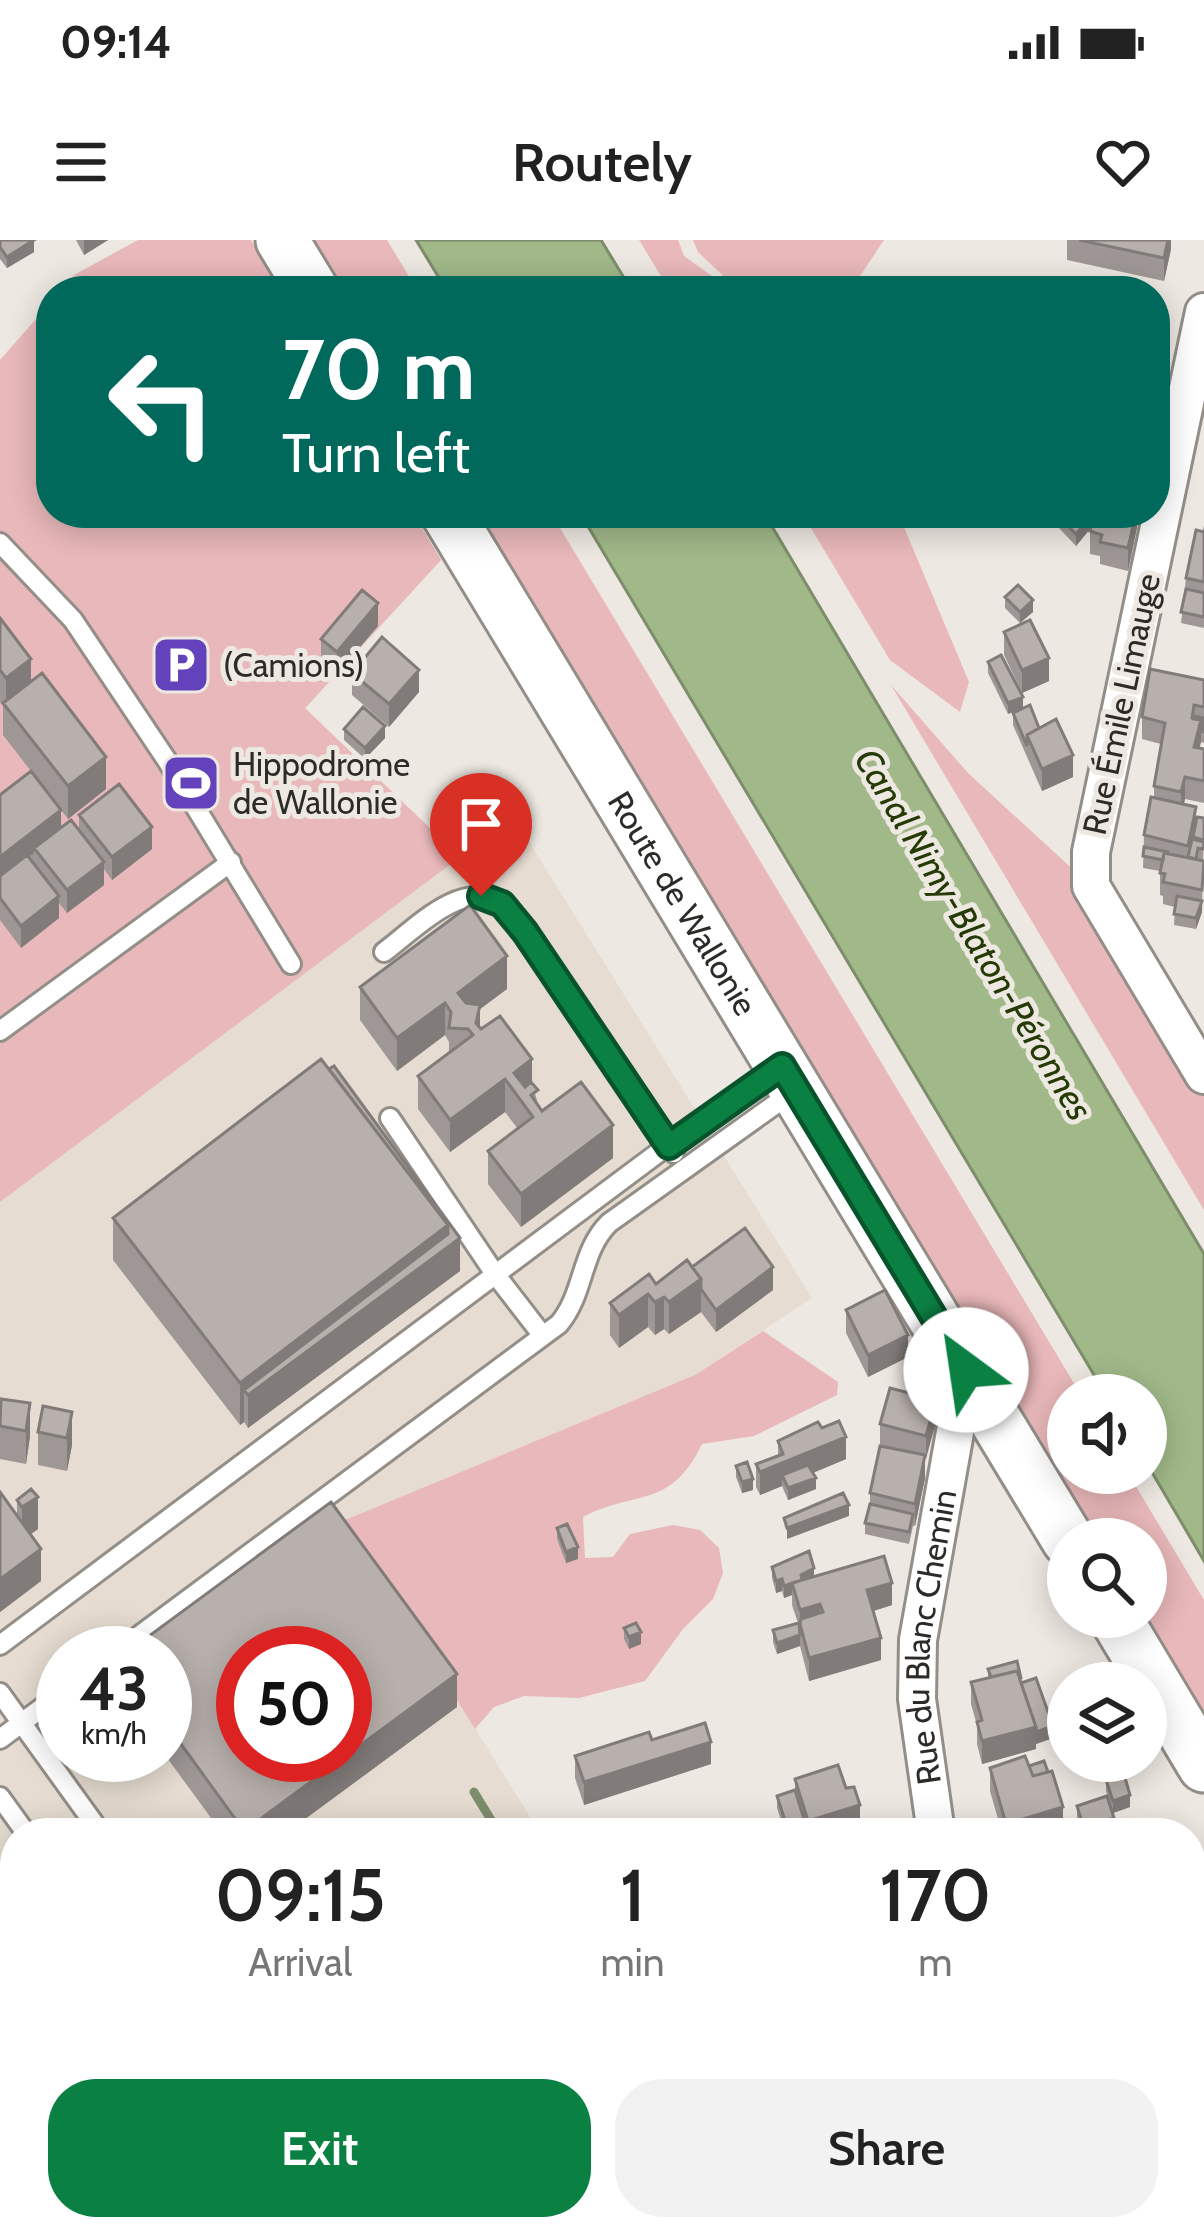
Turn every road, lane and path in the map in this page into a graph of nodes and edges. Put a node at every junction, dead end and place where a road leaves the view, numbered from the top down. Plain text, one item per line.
1 (282, 240) edge
2 (304, 276) edge
3 (1204, 312) edge
4 (1170, 472) edge
5 (456, 528) edge
6 (1158, 528) edge
7 (0, 543) edge
8 (230, 862) junction
9 (384, 952) dead end
10 (291, 964) dead end
11 (0, 1030) edge
12 (1204, 1075) edge
13 (789, 1077) junction
14 (390, 1118) dead end
15 (669, 1146) junction
16 (683, 1167) junction
17 (495, 1274) junction
18 (543, 1336) junction
19 (966, 1370) junction
20 (1055, 1518) edge
21 (152, 1626) edge
22 (1127, 1638) edge
23 (0, 1645) edge
24 (0, 1693) edge
25 (36, 1712) edge
26 (22, 1723) junction
27 (0, 1739) edge
28 (1204, 1766) edge
29 (90, 1818) edge
30 (934, 1818) edge

1 - 2 main road
3 - 4 street, Rue Émile Limauge
5 - 13 main road, Route de Wallonie
6 - 12 street, Rue Émile Limauge
7 - 8 lane
8 - 10 lane
8 - 11 lane
9 - 15 lane
13 - 15 lane
13 - 16 lane
13 - 19 main road, Route de Wallonie
14 - 17 lane
15 - 16 lane
15 - 17 lane
16 - 18 lane
17 - 18 lane
17 - 23 lane
18 - 21 lane
19 - 20 main road, Route de Wallonie
19 - 30 street, Rue du Blanc Chemin
22 - 28 main road
24 - 26 lane
25 - 26 lane
26 - 27 lane
26 - 29 lane

